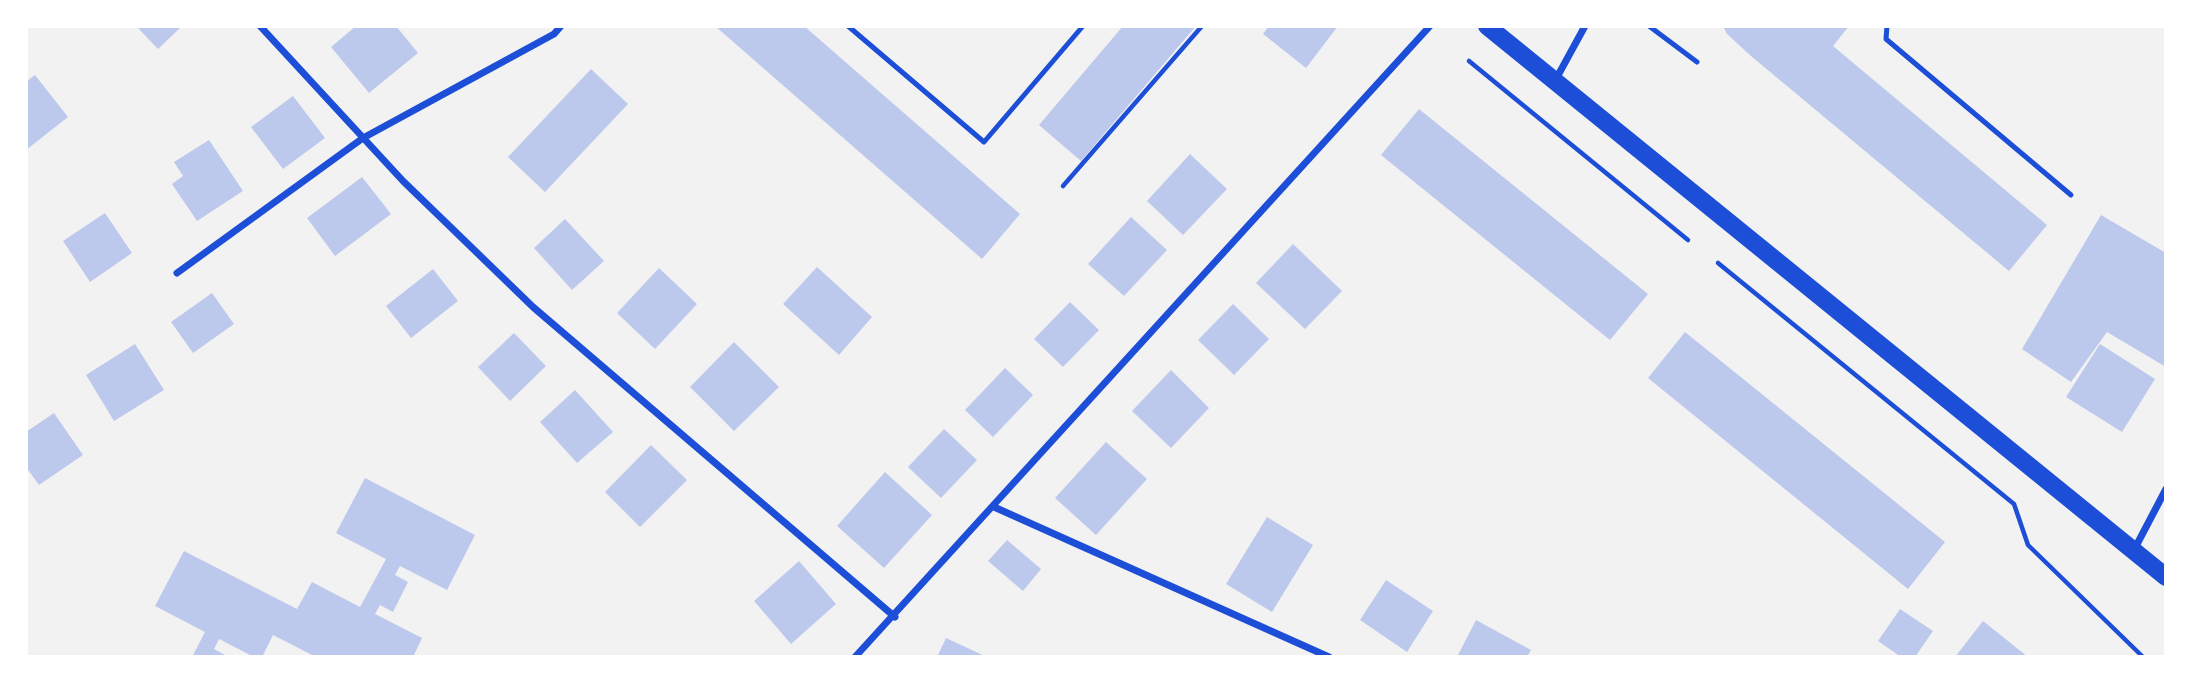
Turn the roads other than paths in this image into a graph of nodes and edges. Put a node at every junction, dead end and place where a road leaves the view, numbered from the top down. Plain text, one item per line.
1 (260, 26) edge
2 (561, 26) edge
3 (848, 26) edge
4 (1083, 26) edge
5 (1430, 26) edge
6 (1487, 26) edge
7 (1586, 26) edge
8 (1649, 26) edge
9 (1887, 26) edge
10 (1697, 62) dead end
11 (1554, 83) junction
12 (363, 138) junction
13 (2071, 195) dead end
14 (177, 273) dead end
15 (2166, 489) edge
16 (994, 507) junction
17 (2133, 551) junction
18 (2166, 577) edge
19 (895, 617) junction
20 (855, 657) edge
21 (1329, 657) edge

1 - 12 street
2 - 12 street
3 - 4 lane
5 - 16 street
6 - 11 main road
7 - 11 street
8 - 10 lane
9 - 13 lane
11 - 17 main road
12 - 14 street
12 - 19 street
15 - 17 street
16 - 19 street
16 - 21 street
17 - 18 main road
19 - 20 street

